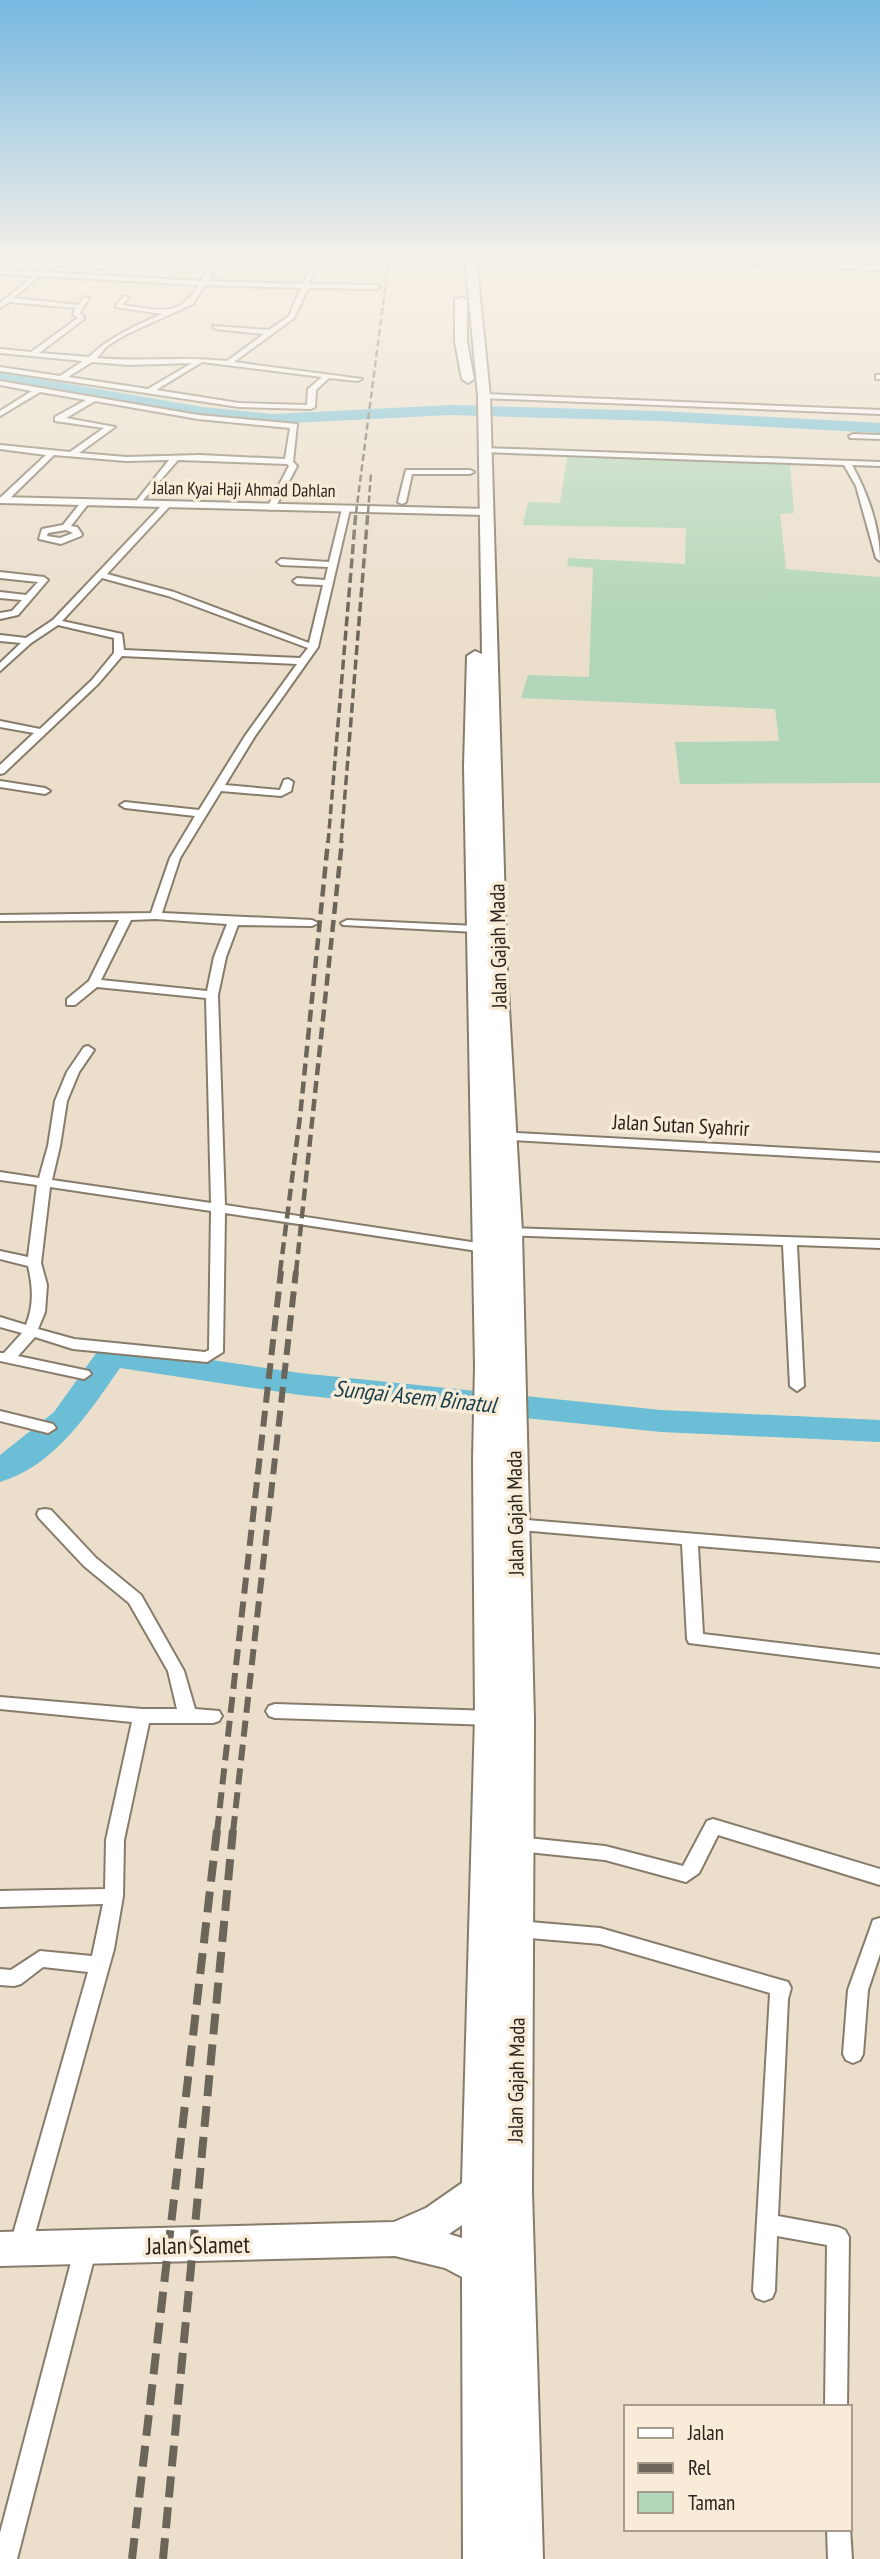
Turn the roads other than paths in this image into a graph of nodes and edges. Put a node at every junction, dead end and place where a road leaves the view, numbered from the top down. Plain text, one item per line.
1 (60, 377) edge
2 (71, 377) edge
3 (173, 377) edge
4 (325, 377) edge
5 (346, 377) edge
6 (470, 377) edge
7 (476, 377) edge
8 (358, 379) dead end
9 (0, 383) edge
10 (40, 390) junction
11 (150, 391) junction
12 (92, 400) junction
13 (478, 407) junction
14 (880, 412) edge
15 (0, 414) edge
16 (120, 421) dead end
17 (111, 427) junction
18 (853, 436) dead end
19 (880, 437) edge
20 (0, 447) edge
21 (484, 450) junction
22 (52, 453) junction
23 (72, 454) junction
24 (175, 458) junction
25 (289, 462) junction
26 (848, 463) junction
27 (880, 464) edge
28 (470, 472) junction
29 (2, 500) edge
30 (402, 502) dead end
31 (85, 503) junction
32 (138, 504) junction
33 (166, 506) junction
34 (271, 508) junction
35 (346, 509) junction
36 (479, 512) junction
37 (66, 527) dead end
38 (482, 554) junction
39 (880, 558) edge
40 (281, 562) dead end
41 (334, 565) junction
42 (0, 575) edge
43 (101, 575) junction
44 (297, 581) dead end
45 (329, 583) junction
46 (0, 595) edge
47 (29, 598) junction
48 (0, 616) edge
49 (56, 622) junction
50 (0, 638) edge
51 (28, 641) junction
52 (313, 647) junction
53 (119, 653) junction
54 (301, 661) junction
55 (0, 668) edge
56 (0, 724) edge
57 (42, 732) junction
58 (0, 771) edge
59 (288, 782) dead end
60 (0, 784) edge
61 (220, 788) junction
62 (45, 792) dead end
63 (125, 805) dead end
64 (204, 814) junction
65 (127, 916) junction
66 (155, 916) junction
67 (0, 918) edge
68 (234, 920) junction
69 (312, 923) dead end
70 (347, 923) dead end
71 (476, 929) junction
72 (94, 983) junction
73 (212, 995) junction
74 (71, 1002) dead end
75 (88, 1051) dead end
76 (480, 1135) junction
77 (506, 1137) junction
78 (880, 1157) edge
79 (0, 1176) edge
80 (44, 1183) junction
81 (218, 1208) junction
82 (483, 1239) junction
83 (510, 1241) junction
84 (790, 1241) junction
85 (880, 1244) edge
86 (0, 1255) edge
87 (34, 1263) junction
88 (0, 1322) edge
89 (29, 1335) junction
90 (5, 1357) edge
91 (500, 1367) junction
92 (85, 1374) dead end
93 (797, 1386) dead end
94 (0, 1416) edge
95 (48, 1428) dead end
96 (500, 1461) junction
97 (45, 1514) dead end
98 (515, 1525) junction
99 (690, 1541) junction
100 (880, 1555) edge
101 (880, 1661) edge
102 (0, 1703) edge
103 (275, 1711) dead end
104 (142, 1716) junction
105 (213, 1716) dead end
106 (188, 1717) junction
107 (504, 1718) junction
108 (518, 1844) junction
109 (880, 1877) edge
110 (114, 1896) junction
111 (0, 1899) edge
112 (880, 1926) edge
113 (518, 1929) junction
114 (99, 1965) junction
115 (0, 1977) edge
116 (853, 2054) dead end
117 (497, 2191) junction
118 (766, 2224) junction
119 (395, 2239) junction
120 (86, 2247) junction
121 (10, 2249) edge
122 (499, 2270) junction
123 (764, 2291) dead end
124 (836, 2405) edge
125 (839, 2531) edge
126 (5, 2559) edge
127 (484, 2559) edge
128 (522, 2559) edge
129 (840, 2559) edge

1 - 10 street
2 - 11 street
3 - 11 street
4 - 11 street
5 - 8 street
6 - 13 highway, Jalan Gajah Mada
7 - 13 highway, Jalan Gajah Mada
9 - 10 street
10 - 12 street
10 - 15 street
12 - 17 street
12 - 25 street
13 - 14 street
13 - 21 highway, Jalan Gajah Mada
13 - 28 highway, Jalan Gajah Mada
16 - 17 street
17 - 23 street
18 - 19 street
20 - 22 street
21 - 26 street
21 - 36 highway, Jalan Gajah Mada
22 - 23 street
22 - 29 street
23 - 24 street
24 - 25 street
24 - 32 street
25 - 34 street
26 - 27 street
26 - 39 street
28 - 30 street
28 - 36 highway, Jalan Gajah Mada
29 - 31 street, Jalan Kyai Haji Ahmad Dahlan
31 - 32 street, Jalan Kyai Haji Ahmad Dahlan
31 - 37 street
32 - 33 street, Jalan Kyai Haji Ahmad Dahlan
33 - 34 street, Jalan Kyai Haji Ahmad Dahlan
33 - 43 street
34 - 35 street, Jalan Kyai Haji Ahmad Dahlan
35 - 36 street, Jalan Kyai Haji Ahmad Dahlan
35 - 41 street
36 - 38 highway, Jalan Gajah Mada
38 - 71 highway, Jalan Gajah Mada
38 - 77 highway, Jalan Gajah Mada
40 - 41 street
41 - 45 street
42 - 47 street
43 - 49 street
43 - 52 street
44 - 45 street
45 - 52 street
46 - 47 street
47 - 48 street
49 - 51 street
49 - 53 street
50 - 51 street
51 - 55 street
52 - 54 street
53 - 54 street
53 - 57 street
54 - 61 street
56 - 57 street
57 - 58 street
59 - 61 street
60 - 62 street
61 - 64 street
63 - 64 street
64 - 66 street
65 - 66 street
65 - 67 street
65 - 72 street
66 - 68 street
68 - 69 street
68 - 73 street
70 - 71 street
71 - 76 highway, Jalan Gajah Mada
72 - 73 street
72 - 74 street
73 - 81 street
75 - 80 street
76 - 77 street, Jalan Sutan Syahrir
76 - 82 highway, Jalan Gajah Mada
77 - 78 street, Jalan Sutan Syahrir
77 - 83 highway, Jalan Gajah Mada
79 - 80 street
80 - 81 street
80 - 87 street
81 - 82 street
81 - 89 street
82 - 83 street
82 - 91 highway, Jalan Gajah Mada
83 - 84 street
83 - 91 highway, Jalan Gajah Mada
84 - 85 street
84 - 93 street
86 - 87 street
87 - 89 street
88 - 89 street
89 - 90 street
90 - 92 street
91 - 96 highway, Jalan Gajah Mada
94 - 95 street
96 - 98 highway, Jalan Gajah Mada
96 - 107 highway, Jalan Gajah Mada
97 - 106 street
98 - 99 street
98 - 107 highway, Jalan Gajah Mada
99 - 100 street
99 - 101 street
102 - 104 street
103 - 107 street
104 - 106 street
104 - 110 street
105 - 106 street
107 - 108 highway, Jalan Gajah Mada
107 - 117 highway, Jalan Gajah Mada
108 - 109 street
108 - 113 highway, Jalan Gajah Mada
110 - 111 street
110 - 114 street
112 - 116 street
113 - 117 highway, Jalan Gajah Mada
113 - 118 street
114 - 115 street
114 - 121 street
117 - 119 highway
117 - 122 highway, Jalan Gajah Mada
118 - 123 street
118 - 124 street
119 - 120 highway, Jalan Slamet
119 - 122 highway
120 - 121 highway, Jalan Slamet
120 - 126 street
122 - 127 highway, Jalan Gajah Mada
122 - 128 highway, Jalan Gajah Mada
125 - 129 street

